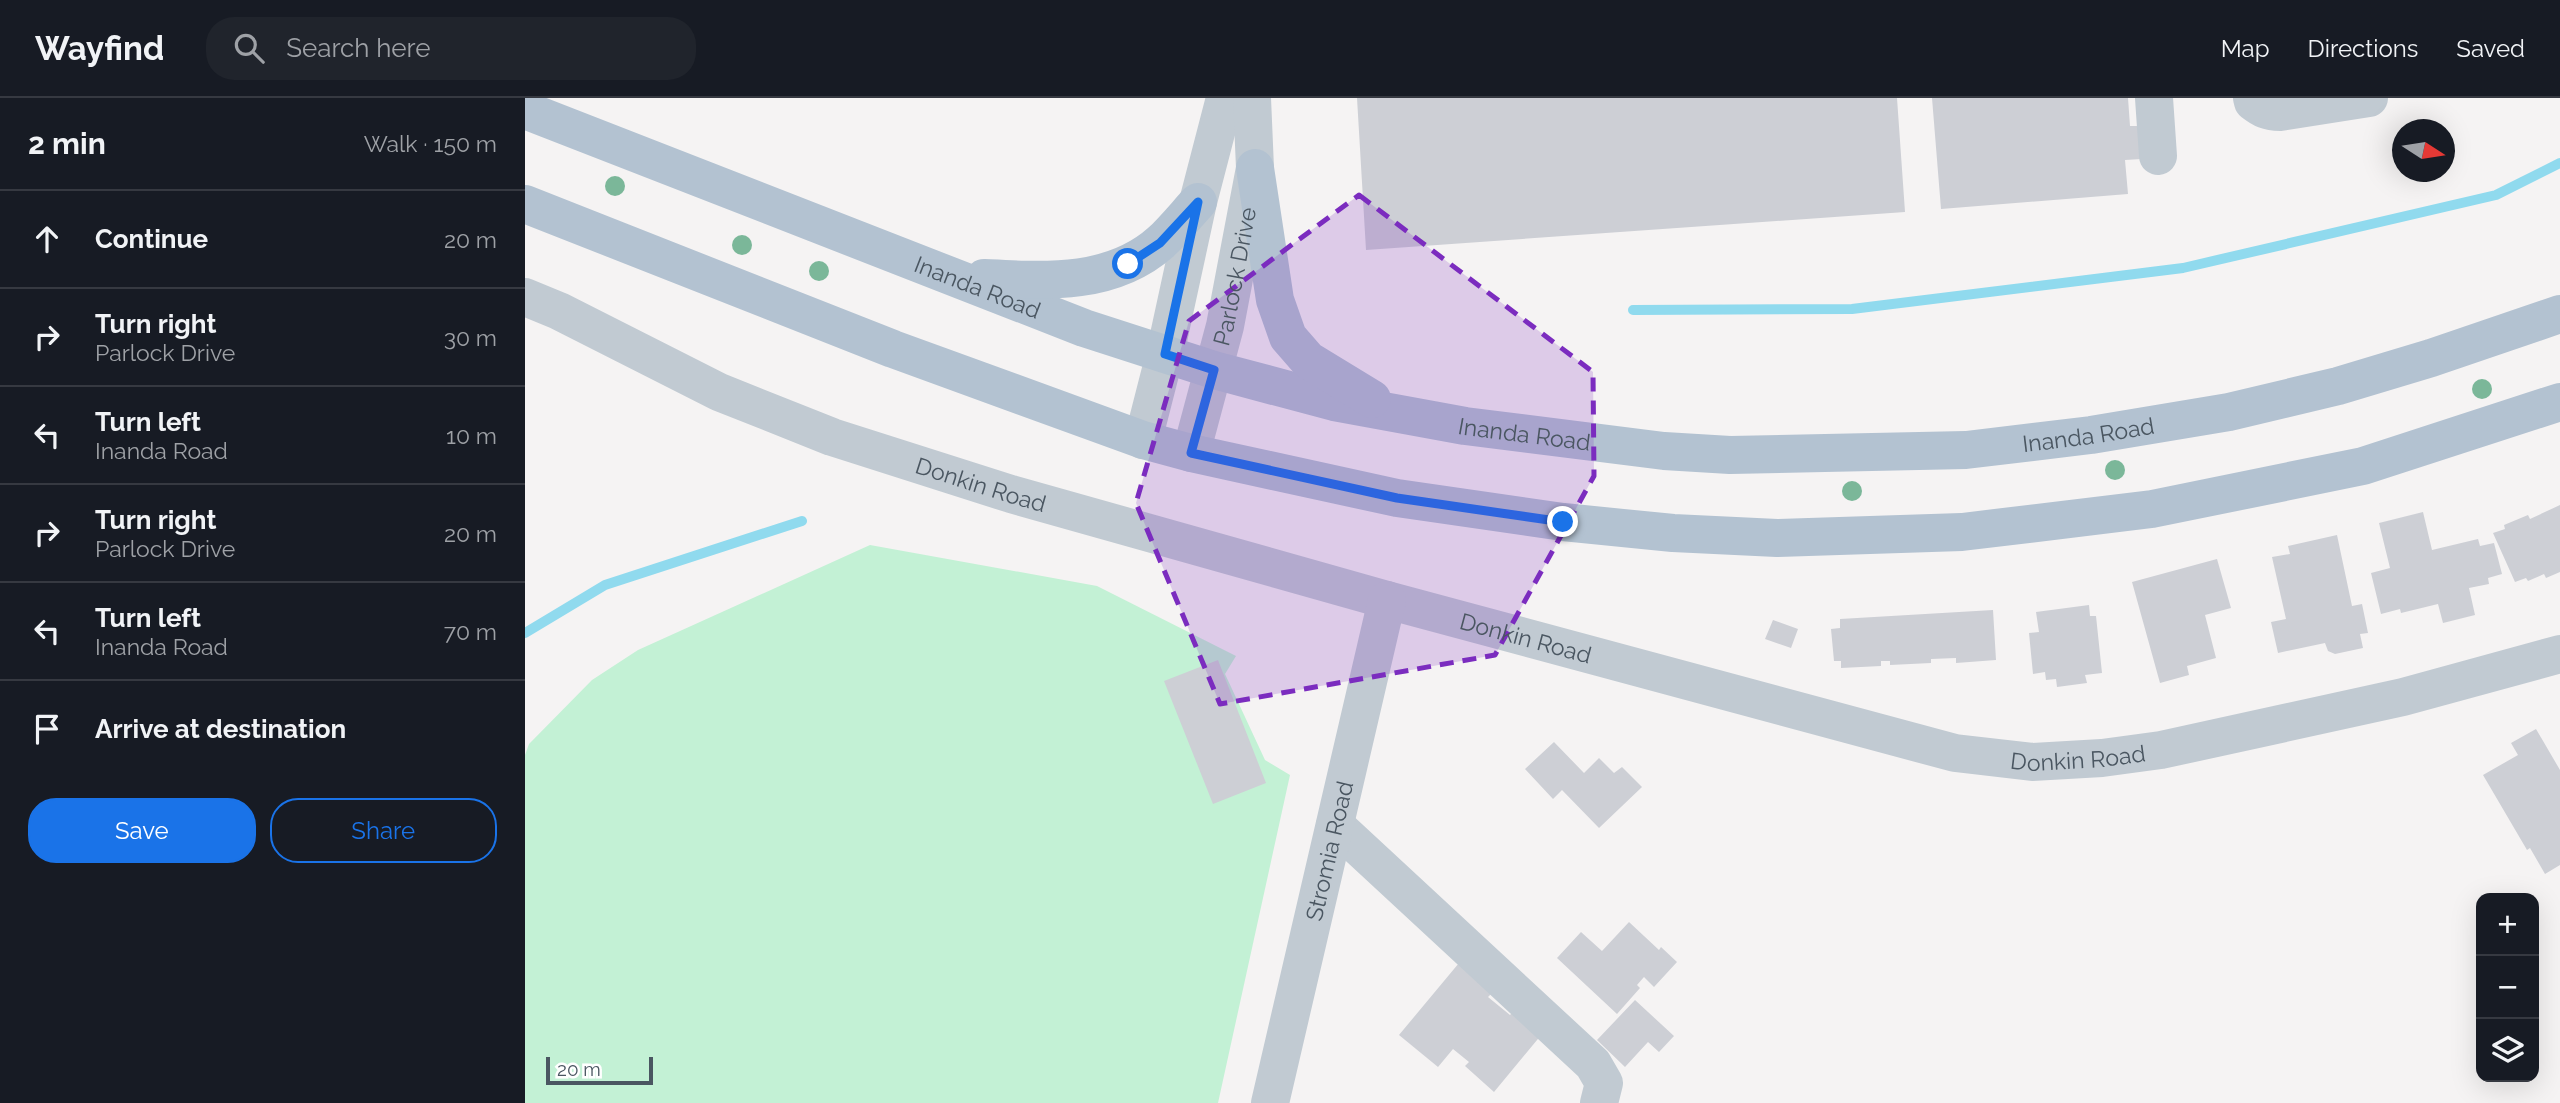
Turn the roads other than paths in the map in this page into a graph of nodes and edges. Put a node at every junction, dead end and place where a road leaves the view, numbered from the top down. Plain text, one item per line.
1 (1225, 98) edge
2 (1251, 98) edge
3 (2154, 98) edge
4 (2252, 98) edge
5 (2369, 98) edge
6 (525, 110) edge
7 (2158, 156) dead end
8 (1255, 168) junction
9 (1198, 202) junction
10 (525, 204) edge
11 (954, 277) junction
12 (525, 297) edge
13 (2560, 314) edge
14 (1165, 354) junction
15 (1214, 370) junction
16 (2560, 401) edge
17 (1396, 413) junction
18 (1143, 440) junction
19 (1191, 453) junction
20 (1387, 600) junction
21 (2560, 654) edge
22 (1335, 825) junction
23 (1270, 1103) edge
24 (1599, 1103) edge

1 - 9 street
2 - 8 street, Parlock Drive
3 - 7 street
4 - 5 street
6 - 11 main road, Inanda Road
8 - 15 street, Parlock Drive
8 - 17 main road
9 - 11 main road
9 - 14 street
10 - 18 main road
11 - 14 main road, Inanda Road
12 - 20 street, Donkin Road
13 - 17 main road, Inanda Road
14 - 15 main road, Inanda Road
14 - 18 street
15 - 17 main road, Inanda Road
15 - 19 street, Parlock Drive
16 - 19 main road
18 - 19 main road
20 - 21 street, Donkin Road
20 - 22 street, Stromia Road
22 - 23 street, Stromia Road
22 - 24 street

